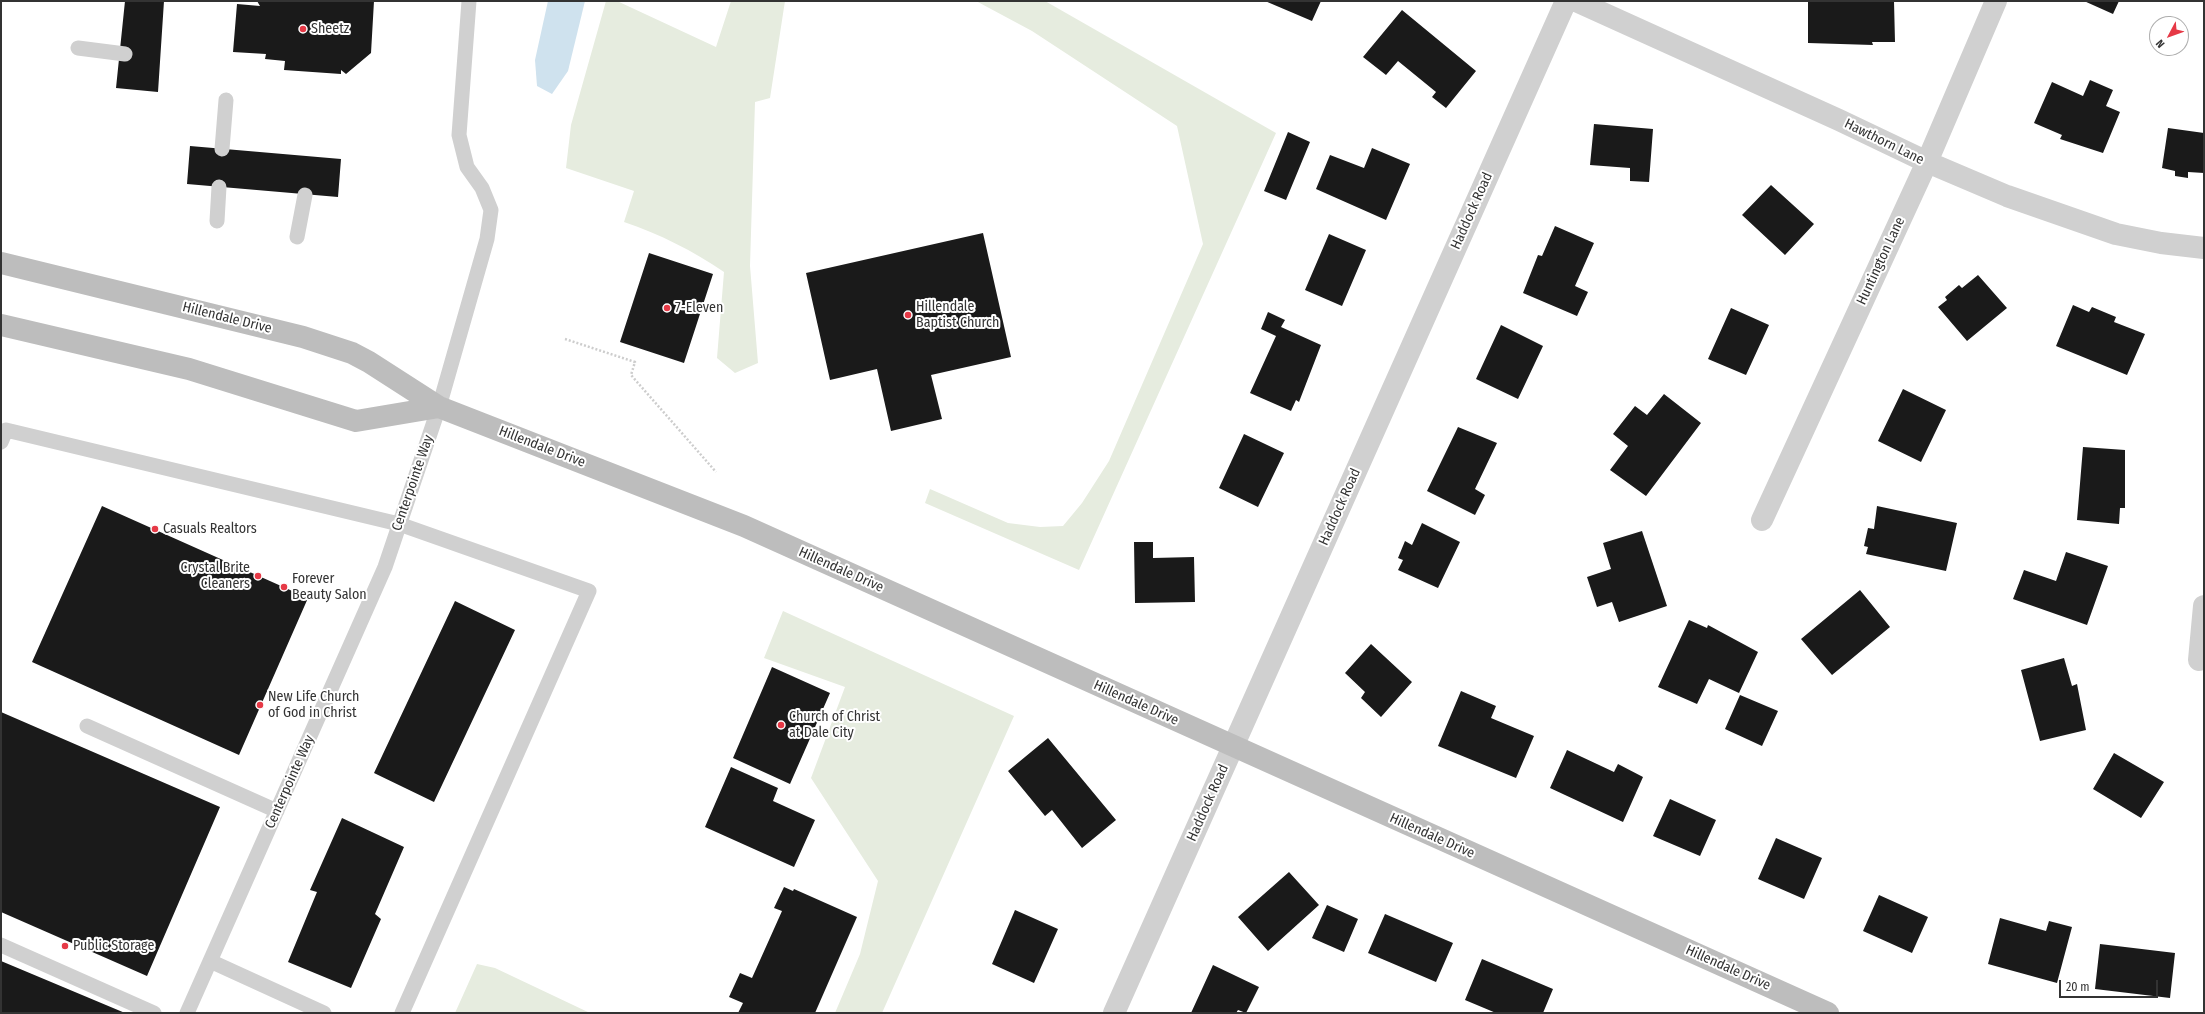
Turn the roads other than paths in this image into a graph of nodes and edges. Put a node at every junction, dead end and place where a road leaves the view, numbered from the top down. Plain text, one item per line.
1 (468, 1) edge
2 (1566, 1) edge
3 (1576, 1) edge
4 (1996, 1) edge
5 (78, 48) dead end
6 (126, 54) dead end
7 (226, 100) dead end
8 (222, 149) dead end
9 (1927, 162) junction
10 (219, 187) dead end
11 (305, 195) dead end
12 (217, 221) dead end
13 (297, 237) dead end
14 (2204, 248) edge
15 (1, 263) edge
16 (1, 325) edge
17 (439, 407) junction
18 (1, 442) edge
19 (1762, 520) dead end
20 (399, 524) junction
21 (2204, 606) edge
22 (2199, 660) dead end
23 (87, 726) dead end
24 (1233, 747) junction
25 (277, 811) junction
26 (1, 945) edge
27 (210, 961) junction
28 (154, 1013) edge
29 (187, 1013) edge
30 (324, 1013) edge
31 (402, 1013) edge
32 (1114, 1013) edge
33 (1828, 1013) edge

1 - 17 lane, Centerpointe Way
2 - 24 street, Haddock Road
3 - 9 street, Hawthorn Lane
4 - 9 street, Huntington Lane
5 - 6 lane
7 - 8 lane
9 - 14 street, Hawthorn Lane
9 - 19 street, Huntington Lane
10 - 12 lane
11 - 13 lane
15 - 17 main road, Hillendale Drive
16 - 17 main road
17 - 20 lane, Centerpointe Way
17 - 24 main road, Hillendale Drive
18 - 20 lane
20 - 25 lane, Centerpointe Way
20 - 31 lane
21 - 22 street
23 - 25 lane
24 - 32 street, Haddock Road
24 - 33 main road, Hillendale Drive
25 - 27 lane, Centerpointe Way
26 - 28 lane
27 - 29 lane, Centerpointe Way
27 - 30 lane

